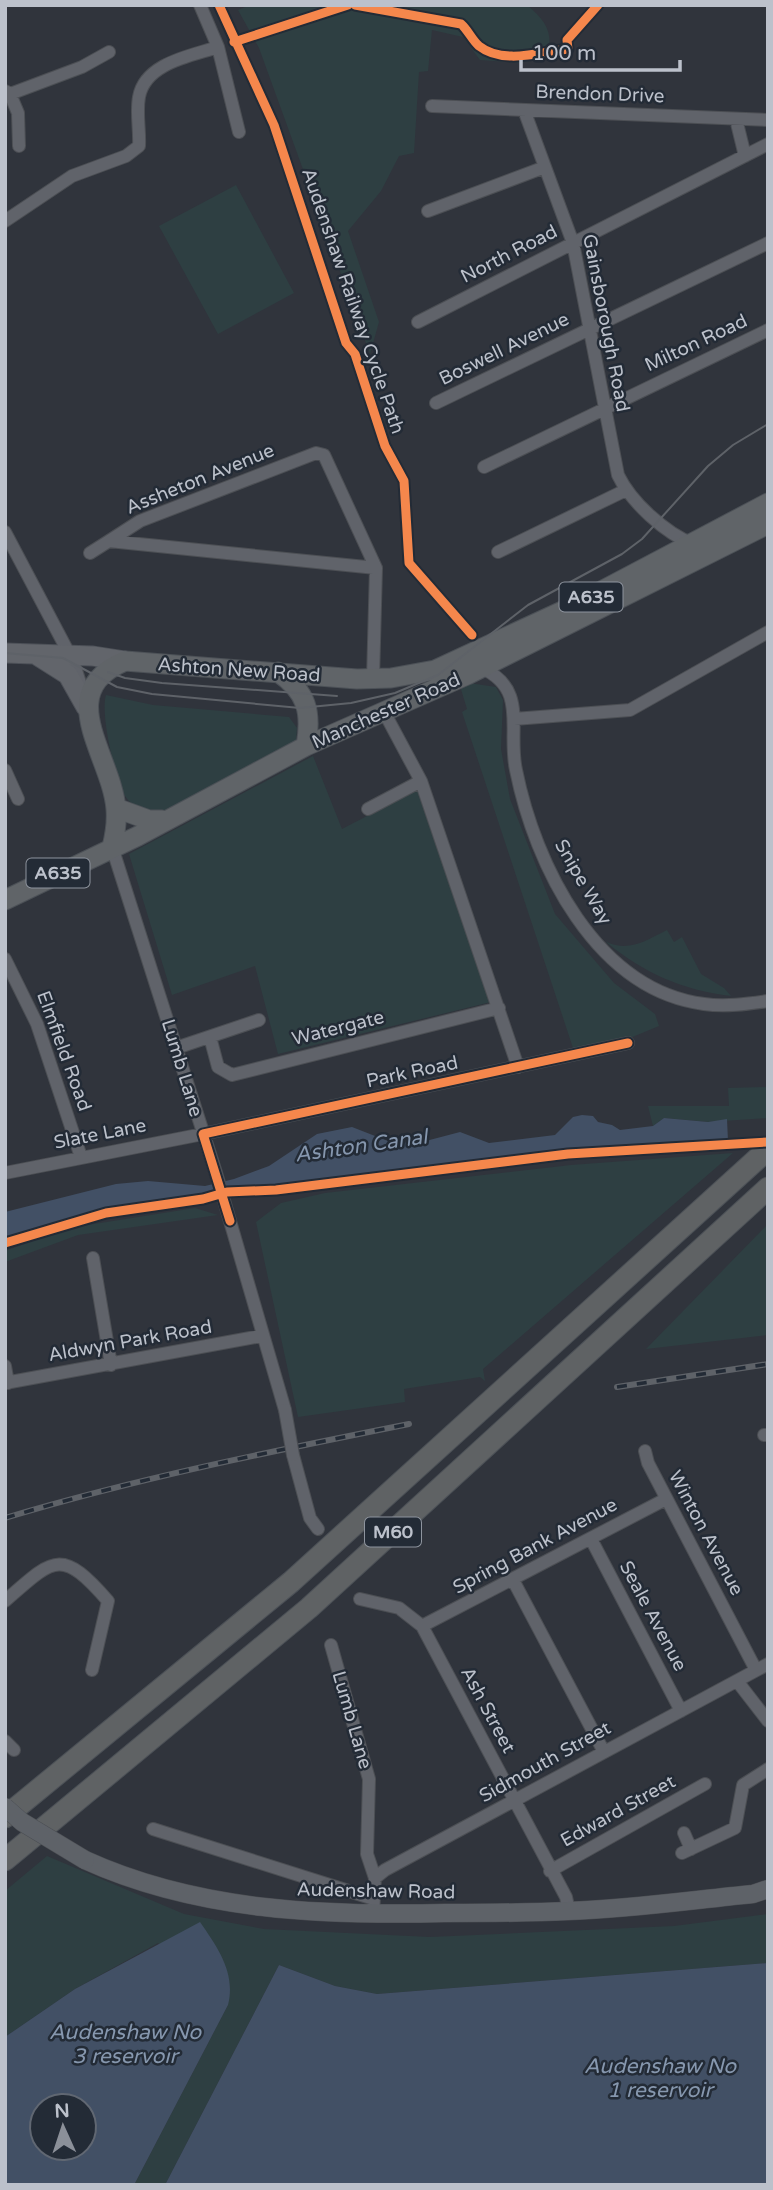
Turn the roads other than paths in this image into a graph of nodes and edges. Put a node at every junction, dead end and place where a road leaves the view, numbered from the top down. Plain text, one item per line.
1 (200, 5) edge
2 (218, 47) junction
3 (109, 52) dead end
4 (8, 92) edge
5 (432, 106) dead end
6 (524, 110) junction
7 (736, 119) junction
8 (768, 120) edge
9 (239, 132) dead end
10 (768, 144) edge
11 (19, 146) dead end
12 (745, 156) junction
13 (545, 167) junction
14 (428, 211) dead end
15 (5, 221) edge
16 (573, 243) junction
17 (768, 243) edge
18 (418, 321) dead end
19 (589, 329) junction
20 (768, 330) edge
21 (436, 403) dead end
22 (603, 408) junction
23 (484, 467) dead end
24 (626, 490) junction
25 (768, 503) edge
26 (768, 524) edge
27 (668, 530) junction
28 (5, 532) edge
29 (109, 541) junction
30 (694, 544) junction
31 (498, 552) dead end
32 (90, 553) dead end
33 (653, 566) junction
34 (376, 568) junction
35 (768, 632) edge
36 (5, 653) edge
37 (37, 655) junction
38 (70, 656) junction
39 (125, 661) junction
40 (482, 667) junction
41 (278, 672) junction
42 (408, 675) joint
43 (373, 679) junction
44 (85, 703) junction
45 (383, 710) junction
46 (514, 719) junction
47 (306, 746) junction
48 (5, 771) edge
49 (421, 781) junction
50 (18, 799) dead end
51 (117, 808) junction
52 (368, 809) dead end
53 (162, 820) junction
54 (112, 847) junction
55 (5, 900) edge
56 (5, 959) edge
57 (768, 1001) edge
58 (499, 1008) junction
59 (260, 1020) dead end
60 (210, 1037) junction
61 (628, 1043) dead end
62 (176, 1048) junction
63 (518, 1067) junction
64 (203, 1134) junction
65 (768, 1149) edge
66 (82, 1157) junction
67 (5, 1173) edge
68 (768, 1188) edge
69 (93, 1258) dead end
70 (261, 1336) junction
71 (111, 1365) junction
72 (5, 1366) edge
73 (6, 1383) edge
74 (645, 1451) dead end
75 (666, 1499) junction
76 (318, 1529) dead end
77 (591, 1539) junction
78 (513, 1580) junction
79 (360, 1599) dead end
80 (5, 1601) edge
81 (422, 1626) junction
82 (331, 1645) dead end
83 (762, 1667) edge
84 (92, 1670) dead end
85 (737, 1681) junction
86 (681, 1711) junction
87 (768, 1721) edge
88 (604, 1752) junction
89 (768, 1769) edge
90 (705, 1784) dead end
91 (514, 1800) junction
92 (5, 1807) edge
93 (5, 1817) edge
94 (153, 1829) dead end
95 (684, 1833) dead end
96 (5, 1860) edge
97 (550, 1871) junction
98 (375, 1878) junction
99 (768, 1889) edge
100 (374, 1907) junction
101 (569, 1911) junction

1 - 2 street
2 - 9 street
2 - 15 street
3 - 4 street
4 - 11 street
5 - 6 street, Brendon Drive
6 - 7 street, Brendon Drive
6 - 13 street, Gainsborough Road
7 - 8 street, Brendon Drive
7 - 12 street
10 - 12 street, North Road
12 - 16 street, North Road
13 - 14 street
13 - 16 street, Gainsborough Road
16 - 18 street, North Road
16 - 19 street, Gainsborough Road
17 - 19 street, Boswell Avenue
19 - 21 street, Boswell Avenue
19 - 22 street, Gainsborough Road
20 - 22 street, Milton Road
22 - 23 street, Milton Road
22 - 24 street, Gainsborough Road
24 - 27 street, Gainsborough Road
24 - 31 street
25 - 30 highway, Manchester Road / A635
26 - 40 highway, Manchester Road / A635
27 - 30 street, Gainsborough Road
27 - 33 street
28 - 38 street, Lumb Lane
29 - 32 street
29 - 34 street, Assheton Avenue
29 - 34 street, Assheton Avenue
30 - 33 highway, Manchester Road / A635
33 - 42 highway, Manchester Road / A635
34 - 43 street, Assheton Avenue
35 - 46 street
36 - 37 main road, Ashton New Road
37 - 38 main road, Ashton New Road
37 - 44 main road, Lumb Lane
38 - 39 main road, Ashton New Road / A635
38 - 44 street, Lumb Lane
39 - 41 highway, Ashton New Road / A635
39 - 44 highway
40 - 45 highway, Manchester Road / A635
40 - 46 street, Snipe Way
41 - 43 highway, Ashton New Road / A635
41 - 47 highway
42 - 43 highway, Ashton New Road / A635
43 - 45 highway
44 - 51 highway, Lumb Lane
45 - 47 highway, Manchester Road / A635
45 - 49 street
46 - 57 street, Snipe Way
47 - 53 highway, Manchester Road / A635
48 - 50 street
49 - 52 street
49 - 58 street
51 - 53 highway
51 - 54 highway, Lumb Lane
53 - 54 highway, Manchester Road / A635
54 - 55 highway, Manchester Road / A635
54 - 62 street, Lumb Lane
56 - 66 street, Elmfield Road
58 - 60 street, Watergate
58 - 63 street
59 - 60 street
60 - 62 street
61 - 63 street, Park Road
62 - 64 street, Lumb Lane
63 - 64 street, Park Road
64 - 66 street, Slate Lane
64 - 70 street, Lumb Lane
65 - 93 highway, M60
66 - 67 street, Slate Lane
68 - 96 highway, M60
69 - 71 street
70 - 71 street, Aldwyn Park Road
70 - 76 street, Lumb Lane, bridge
71 - 73 street, Aldwyn Park Road
72 - 73 street
74 - 75 street, Winton Avenue
75 - 77 street, Spring Bank Avenue
75 - 83 street, Winton Avenue
77 - 78 street, Spring Bank Avenue
77 - 86 street, Seale Avenue
78 - 81 street, Spring Bank Avenue
78 - 88 street
79 - 81 street, Ash Street
80 - 84 street
81 - 91 street, Ash Street
82 - 98 street, Lumb Lane
83 - 85 street, Sidmouth Street
85 - 86 street, Sidmouth Street
85 - 87 street
86 - 88 street, Sidmouth Street
88 - 91 street, Sidmouth Street
89 - 95 street
90 - 97 street, Edward Street
91 - 97 street, Ash Street
91 - 98 street, Sidmouth Street
92 - 100 main road, Audenshaw Road, bridge
94 - 100 street, Audenshaw Road
97 - 101 street, Ash Street
98 - 100 street
99 - 101 main road, Audenshaw Road
100 - 101 main road, Audenshaw Road

